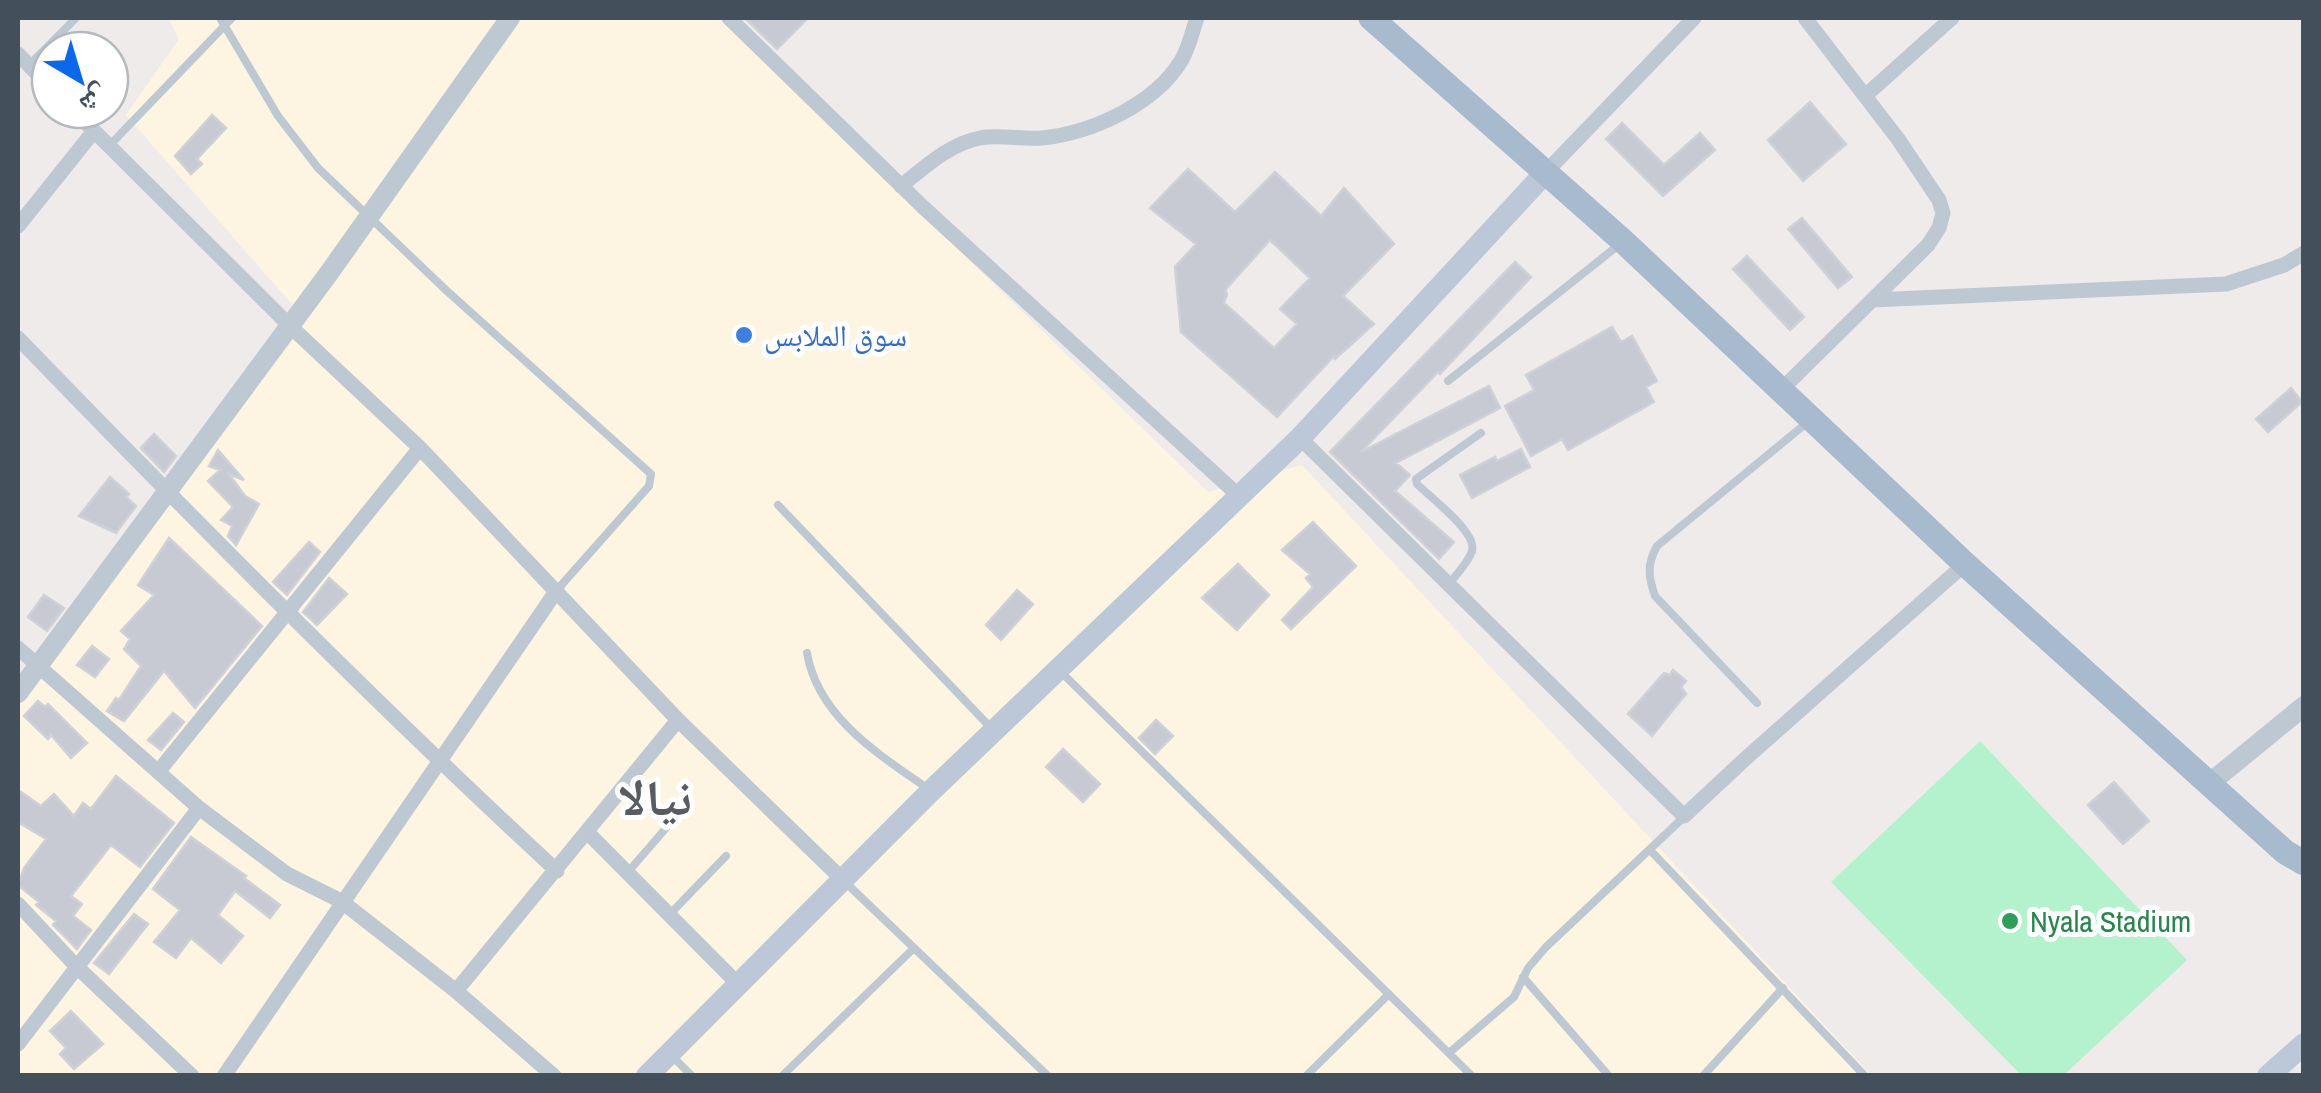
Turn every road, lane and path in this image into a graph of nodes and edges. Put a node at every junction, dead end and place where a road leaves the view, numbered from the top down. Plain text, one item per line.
1 (76, 18) edge
2 (232, 18) edge
3 (510, 18) edge
4 (729, 18) edge
5 (1197, 18) edge
6 (1371, 18) edge
7 (1694, 18) edge
8 (1805, 18) edge
9 (1952, 18) edge
10 (222, 22) edge
11 (23, 59) edge
12 (1865, 96) junction
13 (94, 132) joint
14 (108, 147) junction
15 (1546, 172) junction
16 (901, 186) junction
17 (369, 219) junction
18 (18, 226) edge
19 (1623, 241) junction
20 (2304, 253) edge
21 (1873, 300) junction
22 (290, 326) junction
23 (18, 338) edge
24 (1448, 382) dead end
25 (1782, 390) junction
26 (1812, 418) junction
27 (1482, 432) dead end
28 (1300, 438) junction
29 (420, 448) junction
30 (167, 492) junction
31 (1238, 496) junction
32 (778, 506) dead end
33 (1965, 564) junction
34 (1448, 585) junction
35 (557, 590) junction
36 (287, 612) junction
37 (18, 648) edge
38 (807, 653) dead end
39 (37, 666) junction
40 (1058, 668) junction
41 (18, 693) edge
42 (1757, 703) dead end
43 (2304, 706) edge
44 (678, 720) junction
45 (995, 732) junction
46 (439, 762) junction
47 (158, 772) junction
48 (2210, 783) junction
49 (931, 791) junction
50 (199, 808) junction
51 (1684, 816) junction
52 (673, 820) dead end
53 (586, 832) junction
54 (1650, 850) junction
55 (726, 856) dead end
56 (2294, 858) edge
57 (557, 871) junction
58 (628, 872) junction
59 (842, 879) junction
60 (2304, 879) edge
61 (342, 902) junction
62 (18, 904) edge
63 (668, 915) junction
64 (913, 949) junction
65 (76, 966) junction
66 (1523, 977) junction
67 (738, 984) junction
68 (1783, 988) junction
69 (456, 991) junction
70 (1388, 994) junction
71 (18, 1044) edge
72 (2304, 1044) edge
73 (669, 1053) junction
74 (1449, 1054) junction
75 (785, 1075) edge
76 (192, 1076) edge
77 (224, 1076) edge
78 (554, 1076) edge
79 (647, 1076) edge
80 (692, 1076) edge
81 (1048, 1076) edge
82 (1306, 1076) edge
83 (1472, 1076) edge
84 (1609, 1076) edge
85 (1703, 1076) edge
86 (1865, 1076) edge
87 (2268, 1076) edge

1 - 11 lane
2 - 10 lane
3 - 17 street
4 - 16 street
5 - 16 street
6 - 15 main road
7 - 15 street
8 - 12 street
9 - 12 street
10 - 14 lane
10 - 17 lane
12 - 21 street
13 - 14 street
13 - 18 street
14 - 22 street
15 - 19 main road
15 - 28 main road
16 - 31 street
17 - 22 street
17 - 35 lane
19 - 24 lane
19 - 25 main road
20 - 21 street
21 - 25 street
22 - 29 street
22 - 30 street
23 - 30 street
25 - 26 main road
26 - 33 main road
26 - 42 lane
27 - 34 lane
28 - 31 main road
28 - 34 street
29 - 35 street
29 - 36 street
30 - 36 street
30 - 39 street
31 - 40 main road
32 - 45 lane
33 - 48 main road
33 - 51 street
34 - 51 street
35 - 44 street
35 - 46 street
36 - 46 street
36 - 47 street
37 - 39 street
38 - 49 lane
39 - 41 street
39 - 47 street
40 - 45 main road
40 - 70 lane
43 - 48 street
44 - 53 street
44 - 59 street
45 - 49 main road
46 - 57 street
46 - 61 street
47 - 50 street
48 - 56 main road
49 - 59 main road
50 - 61 street
50 - 65 street
51 - 54 lane
52 - 58 lane
53 - 57 street
53 - 58 street
54 - 66 lane
54 - 68 lane
55 - 63 lane
56 - 60 main road
57 - 69 street
58 - 63 street
59 - 64 lane
59 - 67 main road
61 - 69 street
61 - 77 street
62 - 65 street
63 - 67 street
64 - 75 lane
64 - 81 lane
65 - 71 street
65 - 76 street
66 - 74 lane
66 - 84 lane
67 - 73 main road
68 - 85 lane
68 - 86 lane
69 - 78 street
70 - 74 lane
70 - 82 lane
72 - 87 main road
73 - 79 main road
73 - 80 lane
74 - 83 lane

